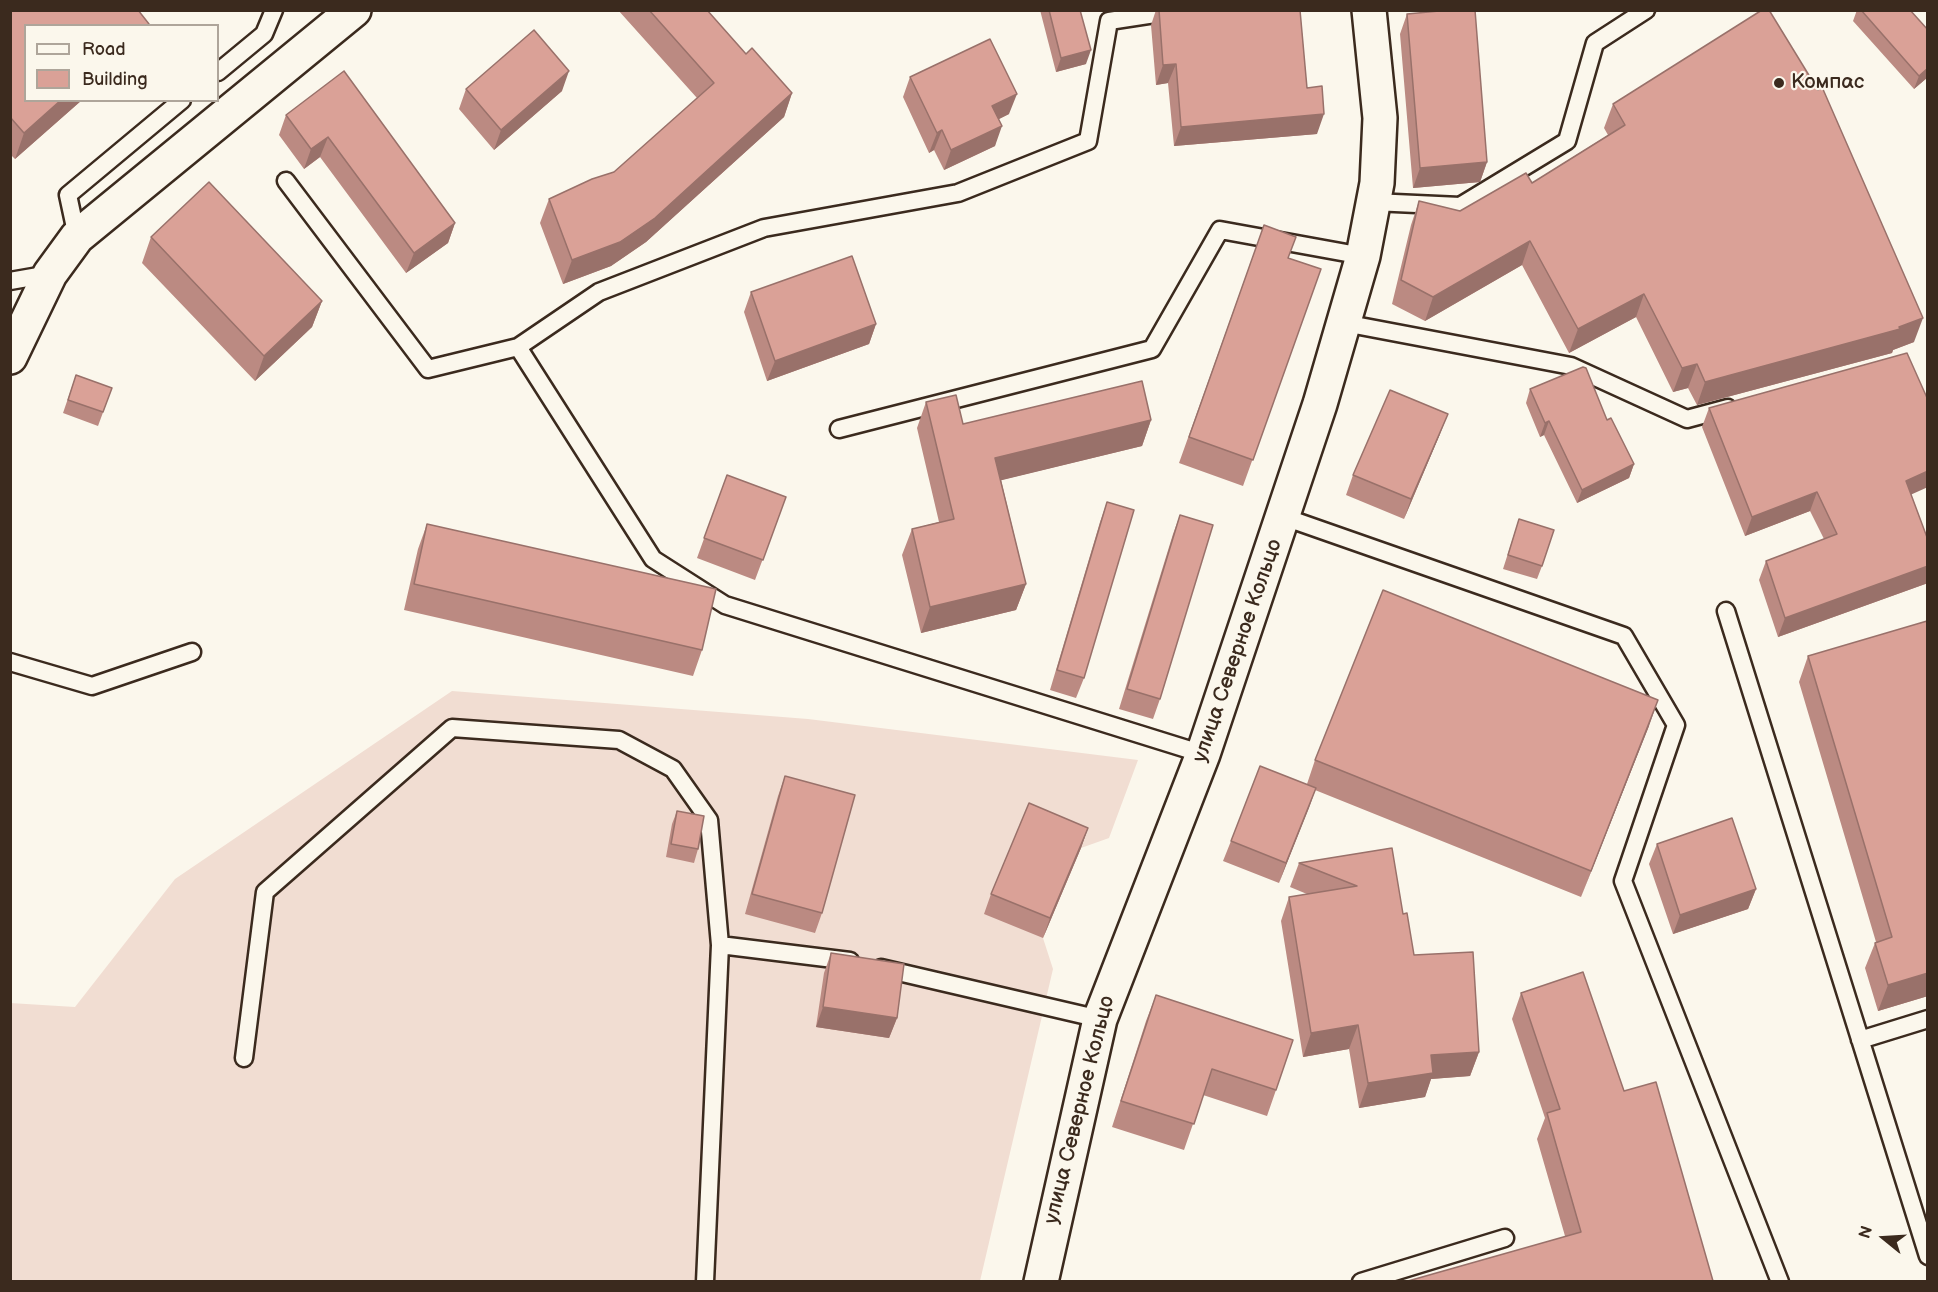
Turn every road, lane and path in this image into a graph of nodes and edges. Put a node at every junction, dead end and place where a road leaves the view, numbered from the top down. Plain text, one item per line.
1 (274, 10) edge
2 (354, 10) edge
3 (1180, 10) edge
4 (1369, 10) edge
5 (1646, 10) edge
6 (219, 71) edge
7 (180, 102) edge
8 (286, 181) dead end
9 (1373, 202) junction
10 (77, 237) junction
11 (1363, 256) junction
12 (50, 274) junction
13 (10, 281) edge
14 (1344, 323) junction
15 (518, 347) junction
16 (10, 357) edge
17 (1743, 404) edge
18 (839, 429) dead end
19 (1284, 517) junction
20 (1726, 611) dead end
21 (192, 652) dead end
22 (10, 662) edge
23 (1203, 754) junction
24 (720, 945) junction
25 (1928, 1018) edge
26 (1100, 1019) junction
27 (1860, 1040) junction
28 (244, 1058) dead end
29 (1505, 1238) dead end
30 (1928, 1256) edge
31 (705, 1281) edge
32 (1041, 1281) edge
33 (1361, 1281) edge
34 (1780, 1281) edge

1 - 6 lane
2 - 10 street
3 - 15 lane
4 - 9 street, улица Северное Кольцо
5 - 9 lane
7 - 10 lane
8 - 15 lane
9 - 11 street, улица Северное Кольцо
10 - 12 street
11 - 14 street, улица Северное Кольцо
11 - 18 lane
12 - 13 lane
12 - 16 street
14 - 17 lane
14 - 19 street, улица Северное Кольцо
15 - 23 lane
19 - 23 street, улица Северное Кольцо
19 - 34 lane
20 - 27 lane
21 - 22 lane
23 - 26 street, улица Северное Кольцо
24 - 26 lane
24 - 28 lane
24 - 31 lane
25 - 27 lane
26 - 32 street, улица Северное Кольцо
27 - 30 lane
29 - 33 lane

